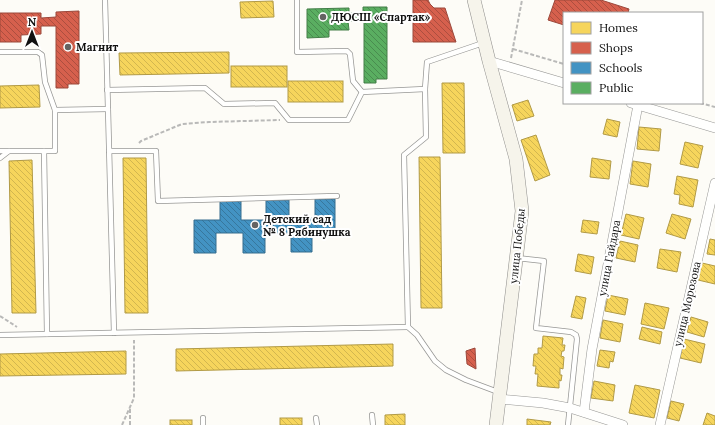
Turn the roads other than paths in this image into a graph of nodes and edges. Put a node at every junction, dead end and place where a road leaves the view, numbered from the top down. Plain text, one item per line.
1 (105, 0) edge
2 (297, 0) edge
3 (474, 0) edge
4 (484, 42) junction
5 (0, 52) edge
6 (489, 61) junction
7 (563, 83) edge
8 (425, 89) junction
9 (107, 90) junction
10 (362, 92) junction
11 (635, 104) edge
12 (108, 109) junction
13 (55, 110) junction
14 (715, 128) edge
15 (0, 151) edge
16 (44, 151) junction
17 (109, 151) junction
18 (9, 152) junction
19 (0, 158) edge
20 (715, 183) edge
21 (337, 196) dead end
22 (516, 258) junction
23 (408, 327) junction
24 (114, 333) junction
25 (47, 334) junction
26 (0, 335) edge
27 (500, 396) junction
28 (570, 408) junction
29 (584, 412) junction
30 (372, 415) dead end
31 (203, 418) dead end
32 (316, 418) dead end
33 (613, 424) edge
34 (203, 425) edge
35 (317, 425) edge
36 (373, 425) edge
37 (496, 425) edge
38 (568, 425) edge
39 (623, 425) edge
40 (660, 425) edge

1 - 9 lane
2 - 10 lane
3 - 4 street, улица Победы
4 - 6 street, улица Победы
4 - 8 lane
5 - 13 lane
6 - 7 street
6 - 22 street, улица Победы
8 - 10 lane
8 - 23 lane
9 - 10 lane
9 - 12 lane
11 - 14 street
11 - 29 street, улица Гайдара
12 - 13 lane
12 - 17 lane
13 - 16 lane
15 - 18 lane
16 - 18 lane
16 - 25 lane
17 - 21 lane
17 - 24 lane
18 - 19 lane
20 - 40 street, улица Морозова
22 - 27 street, улица Победы
22 - 28 lane
23 - 24 lane
23 - 27 lane
24 - 25 lane
25 - 26 lane
27 - 28 street
27 - 37 street, улица Победы
28 - 29 street
28 - 38 lane
29 - 33 street
30 - 36 lane
31 - 34 lane
32 - 35 lane
33 - 39 street

